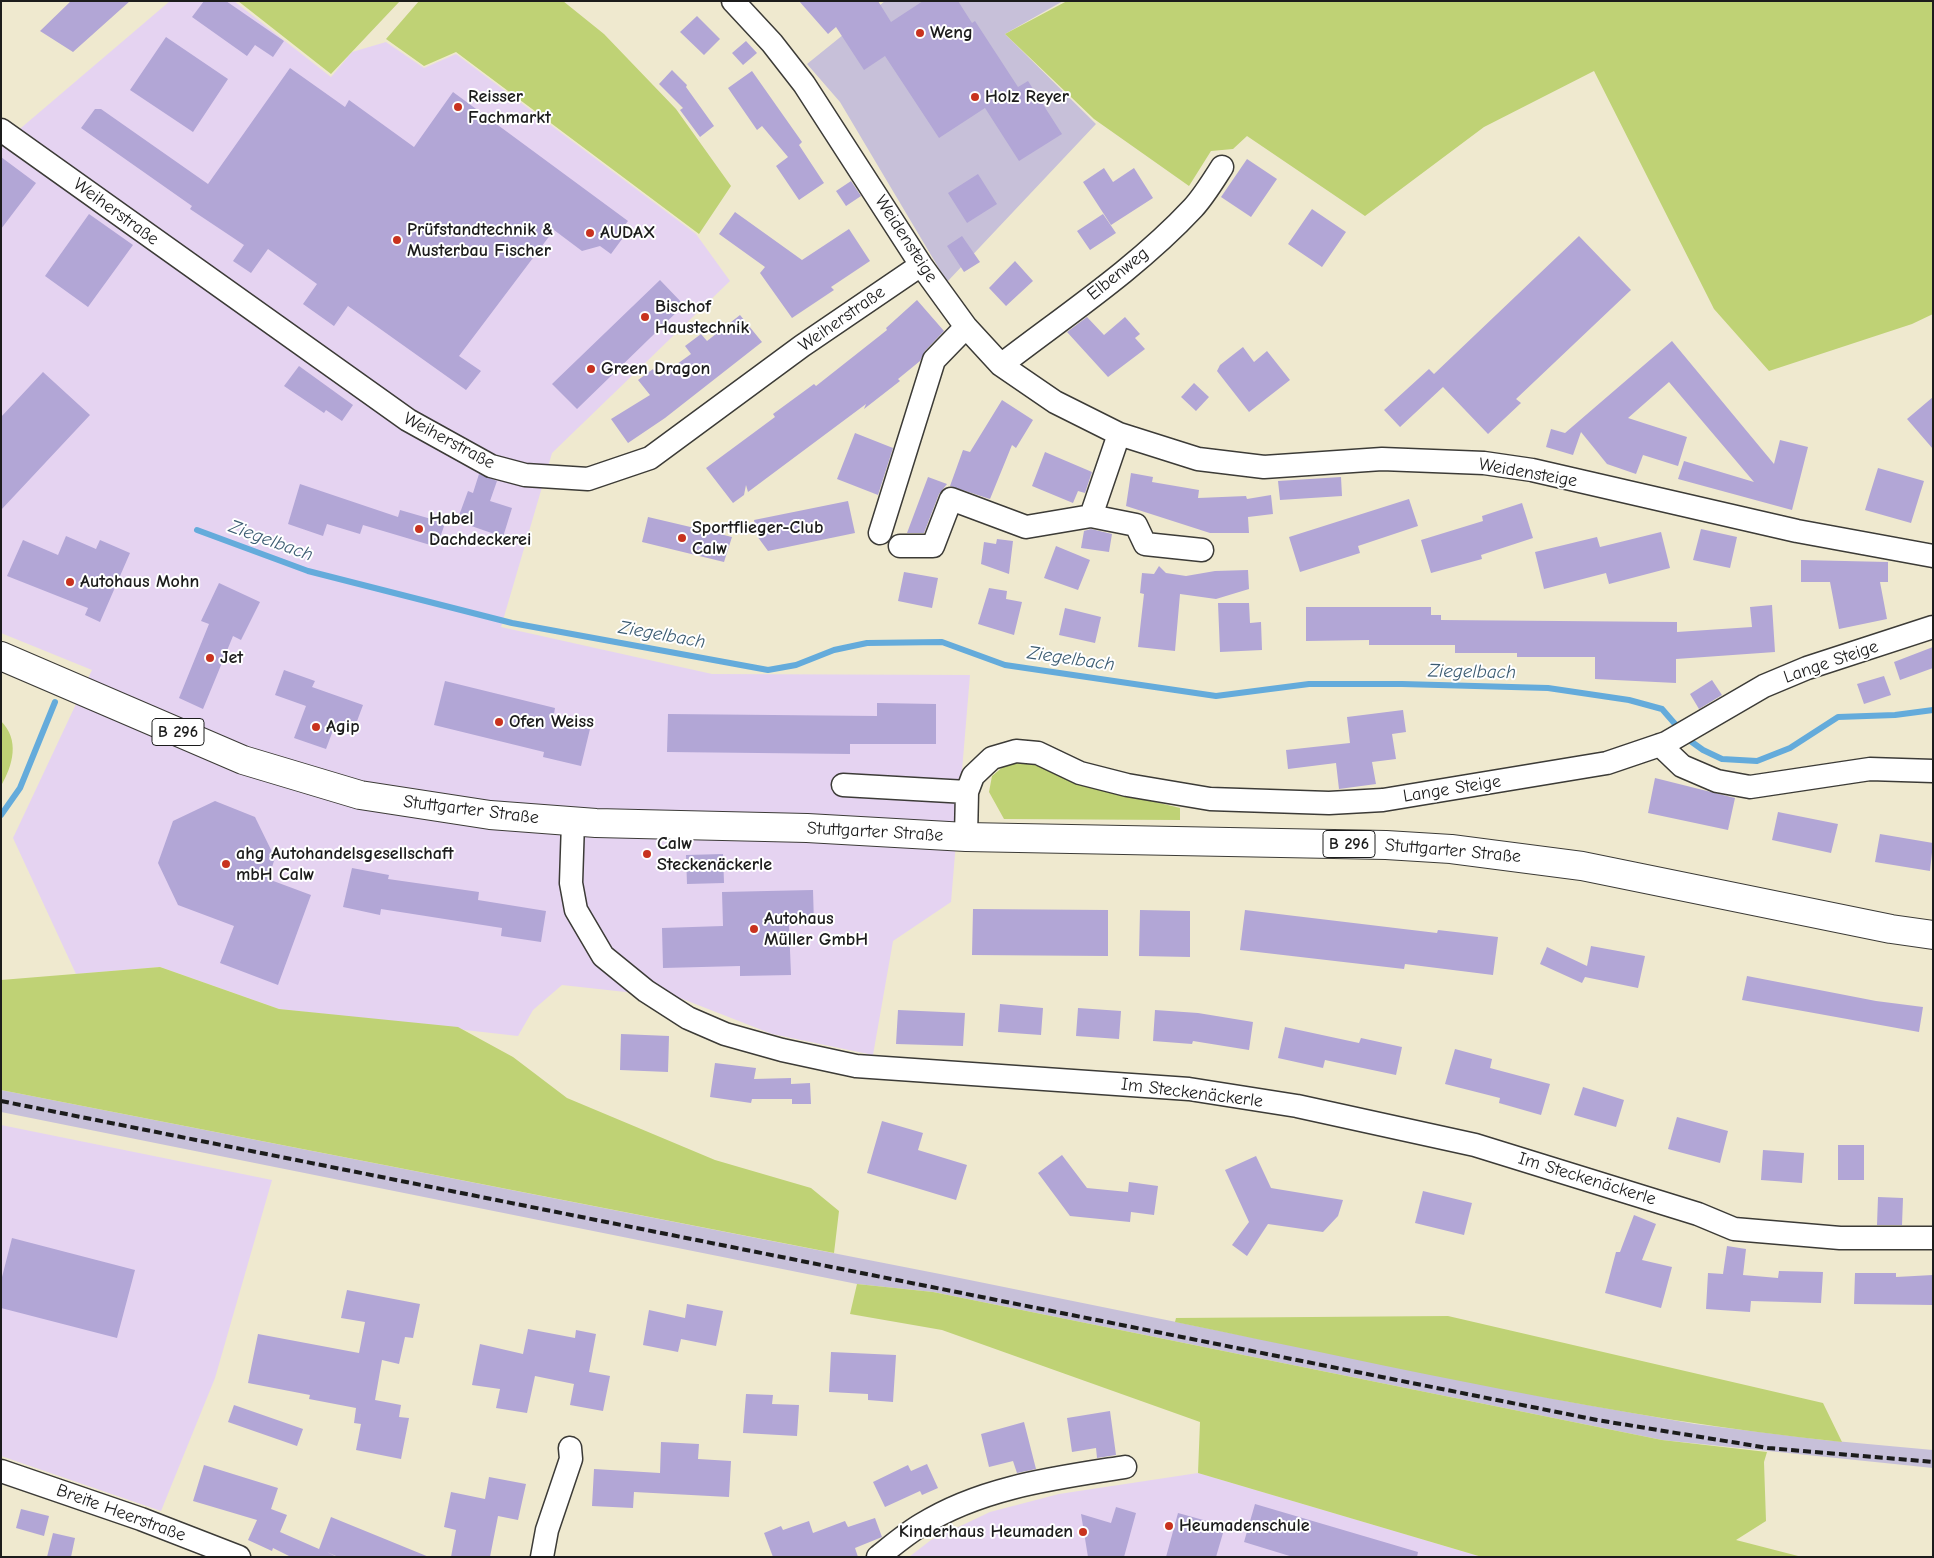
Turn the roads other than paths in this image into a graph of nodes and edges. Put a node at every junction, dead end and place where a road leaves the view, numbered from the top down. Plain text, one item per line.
1 (733, 1) edge
2 (1, 130) edge
3 (1222, 168) dead end
4 (922, 264) junction
5 (966, 327) junction
6 (1000, 365) junction
7 (1120, 434) junction
8 (1091, 516) junction
9 (880, 533) dead end
10 (900, 546) dead end
11 (1202, 550) dead end
12 (1933, 556) edge
13 (1933, 627) edge
14 (1, 656) edge
15 (1663, 744) junction
16 (1933, 771) edge
17 (843, 785) dead end
18 (967, 792) junction
19 (573, 822) junction
20 (966, 838) junction
21 (1933, 935) edge
22 (1933, 1238) edge
23 (570, 1448) dead end
24 (1125, 1467) dead end
25 (1, 1471) edge
26 (239, 1557) edge
27 (542, 1557) edge
28 (878, 1557) edge

1 - 4 street, Weidensteige
2 - 4 street, Weiherstraße
3 - 6 street, Elbenweg
4 - 5 street, Weidensteige
5 - 6 street, Weidensteige
5 - 9 street
6 - 7 street, Weidensteige
7 - 8 street
7 - 12 street, Weidensteige
8 - 10 street
8 - 11 street
13 - 15 street, Lange Steige
14 - 19 main road, Stuttgarter Straße / B 296
15 - 16 street
15 - 18 street, Lange Steige
17 - 18 street
18 - 20 street, Stuttgarter Straße
19 - 20 main road, Stuttgarter Straße / B 296
19 - 22 street, Im Steckenäckerle
20 - 21 main road, Stuttgarter Straße / B 296
23 - 27 street
24 - 28 street
25 - 26 street, Breite Heerstraße

